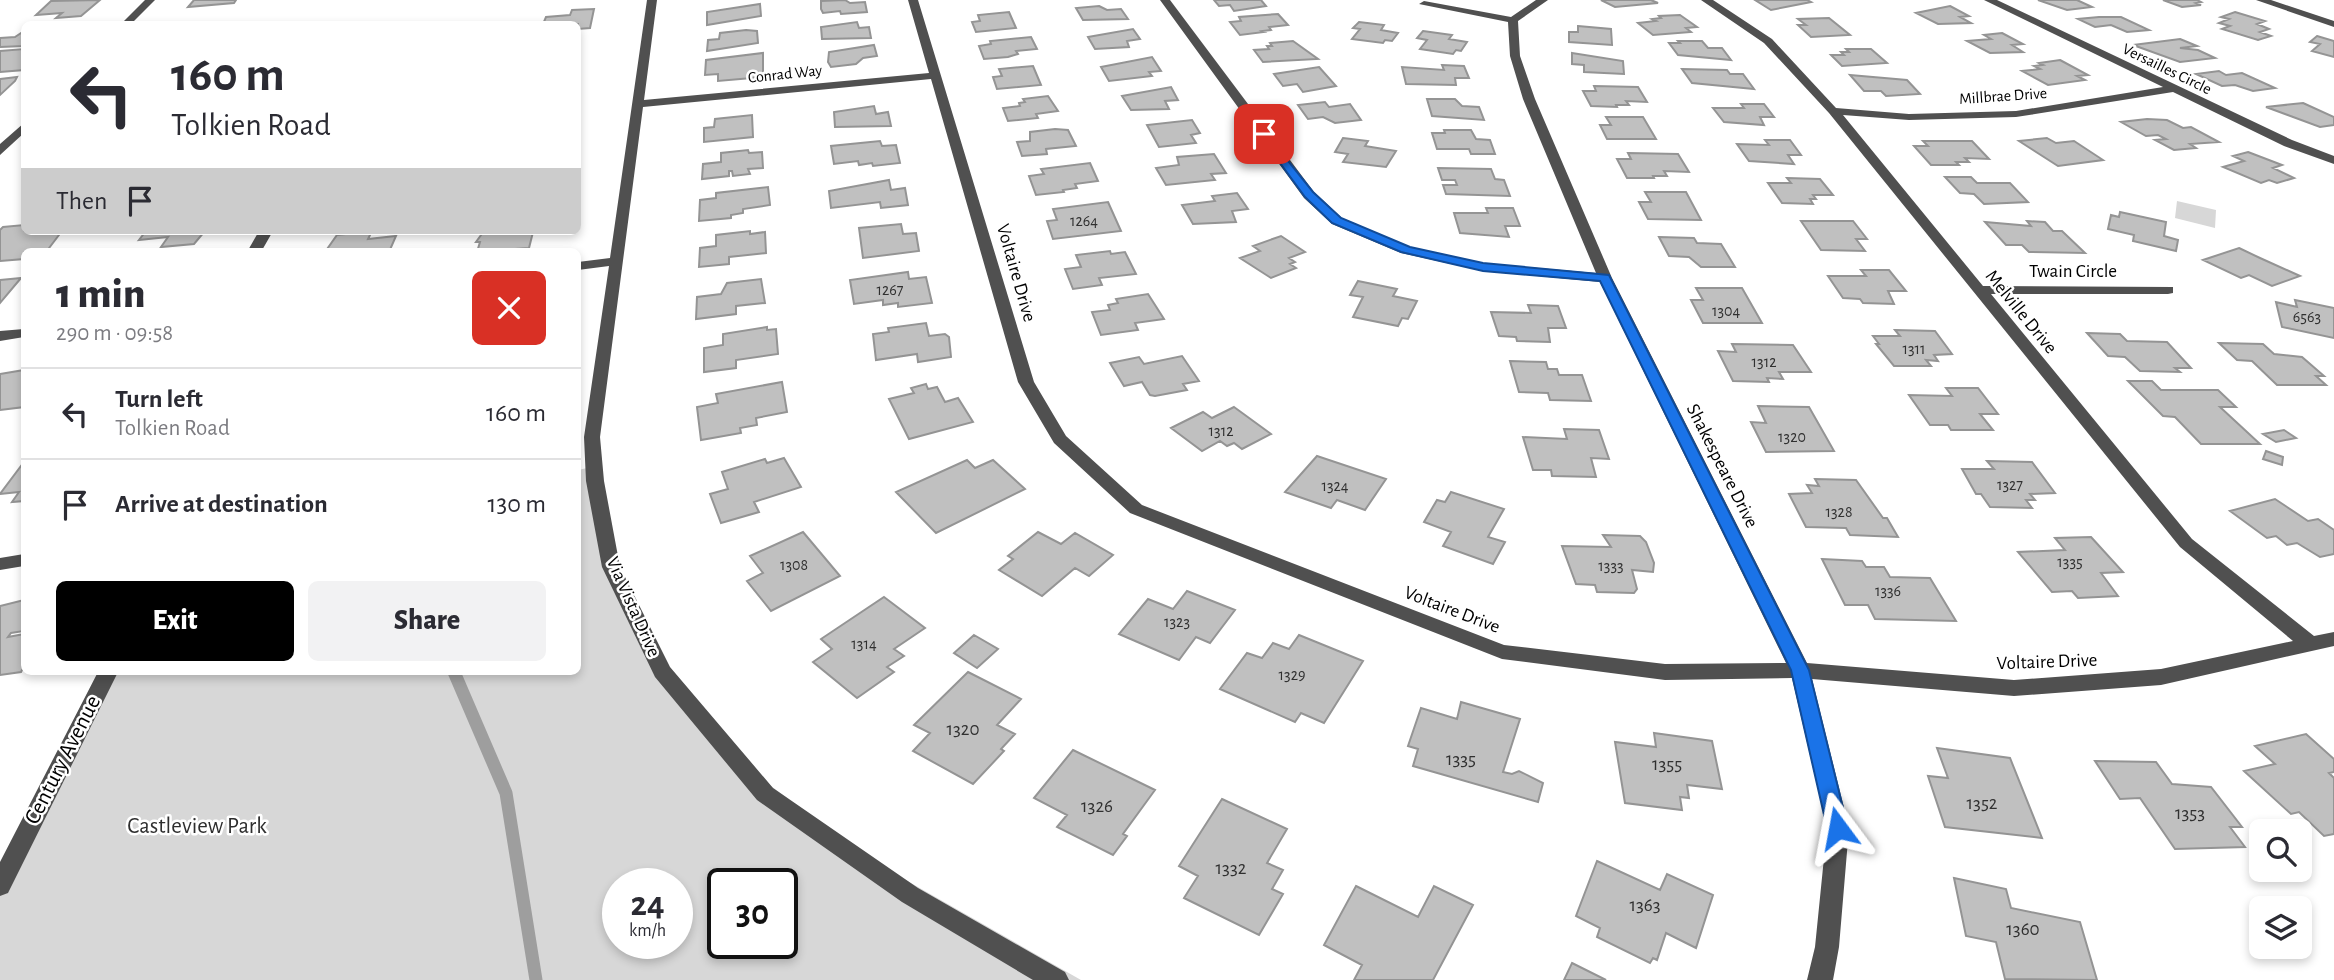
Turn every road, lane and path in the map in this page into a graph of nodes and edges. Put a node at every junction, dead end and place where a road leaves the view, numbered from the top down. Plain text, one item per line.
1 (150, 0) edge
2 (652, 0) edge
3 (913, 0) edge
4 (1165, 0) edge
5 (1543, 0) edge
6 (1706, 0) edge
7 (1989, 0) edge
8 (2261, 0) edge
9 (1424, 4) dead end
10 (1513, 20) junction
11 (129, 21) edge
12 (2334, 24) edge
13 (937, 75) junction
14 (2173, 89) junction
15 (636, 104) junction
16 (1833, 111) junction
17 (21, 130) edge
18 (0, 151) edge
19 (2334, 160) edge
20 (615, 261) junction
21 (581, 266) edge
22 (1605, 278) junction
23 (1978, 290) junction
24 (2168, 290) dead end
25 (21, 333) edge
26 (0, 336) edge
27 (586, 482) edge
28 (21, 560) edge
29 (0, 564) edge
30 (2334, 639) edge
31 (2310, 644) junction
32 (1800, 670) junction
33 (106, 675) edge
34 (0, 886) edge
35 (1056, 980) edge
36 (1820, 980) edge

1 - 11 street
2 - 15 street, Via Vista Drive
3 - 13 street, Voltaire Drive
4 - 22 street
5 - 10 street
6 - 16 street, Melville Drive
7 - 14 street, Versailles Circle
8 - 12 street
9 - 10 street
10 - 22 street, Shakespeare Drive
13 - 15 street, Conrad Way
13 - 32 street, Voltaire Drive
14 - 16 street, Millbrae Drive
14 - 19 street, Versailles Circle
15 - 20 street, Via Vista Drive
16 - 23 street, Melville Drive
17 - 18 street
20 - 21 street
20 - 27 street, Via Vista Drive
22 - 32 street, Shakespeare Drive
23 - 24 street, Twain Circle
23 - 31 street, Melville Drive
25 - 26 street
27 - 35 street, Via Vista Drive
28 - 29 street
30 - 31 street, Voltaire Drive
31 - 32 street, Voltaire Drive
32 - 36 street, Shakespeare Drive
33 - 34 street, Century Avenue

